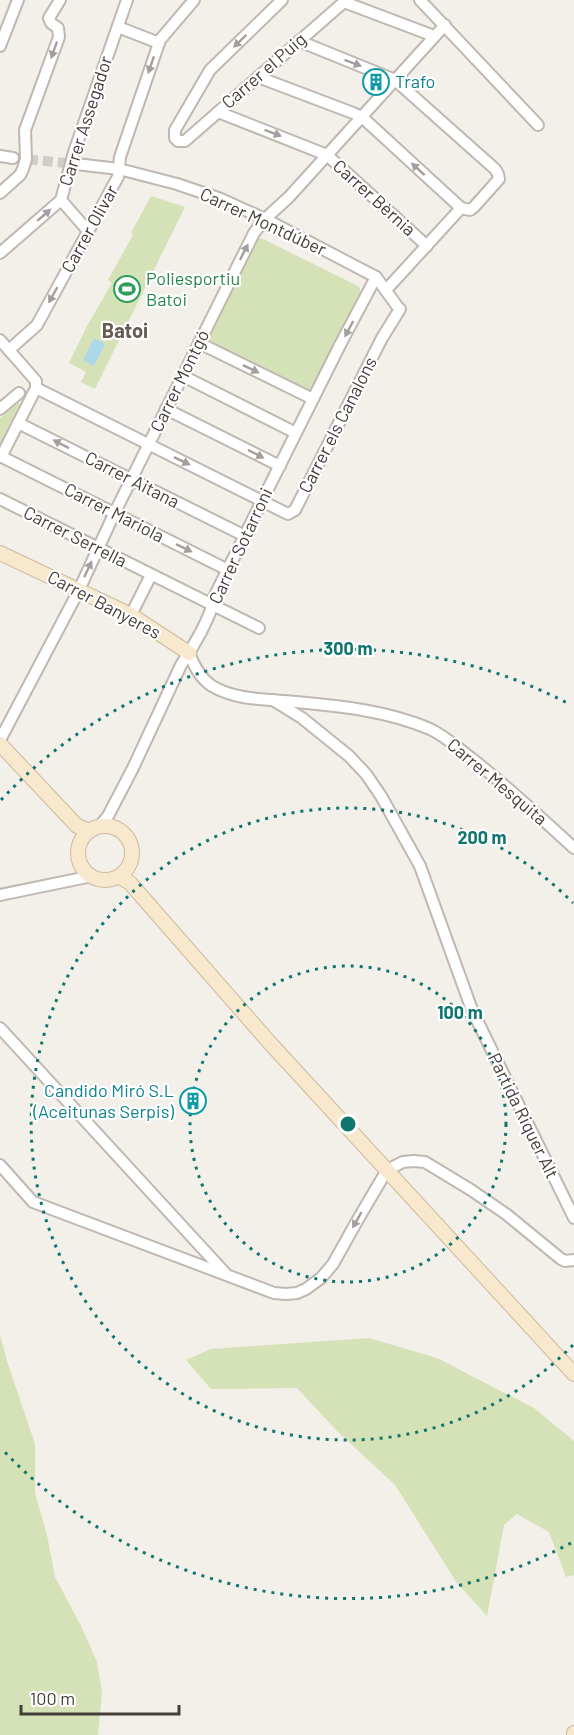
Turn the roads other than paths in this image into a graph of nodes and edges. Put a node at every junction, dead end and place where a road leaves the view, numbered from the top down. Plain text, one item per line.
1 (18, 0) edge
2 (60, 0) edge
3 (128, 0) edge
4 (194, 0) edge
5 (282, 0) edge
6 (420, 0) edge
7 (445, 25) junction
8 (118, 27) junction
9 (434, 36) junction
10 (299, 41) junction
11 (159, 43) junction
12 (0, 45) edge
13 (258, 77) junction
14 (395, 80) junction
15 (218, 112) junction
16 (362, 117) junction
17 (538, 125) dead end
18 (327, 155) junction
19 (0, 156) edge
20 (13, 158) tunnel mouth
21 (76, 164) tunnel mouth
22 (118, 169) junction
23 (0, 193) edge
24 (61, 200) junction
25 (461, 208) junction
26 (265, 219) junction
27 (88, 231) junction
28 (427, 246) junction
29 (0, 253) edge
30 (376, 277) junction
31 (386, 290) junction
32 (399, 308) joint
33 (0, 340) edge
34 (199, 343) junction
35 (9, 350) junction
36 (183, 376) junction
37 (36, 388) junction
38 (19, 393) dead end
39 (313, 399) junction
40 (0, 409) edge
41 (166, 409) junction
42 (18, 423) junction
43 (296, 433) junction
44 (149, 445) junction
45 (0, 456) edge
46 (280, 466) junction
47 (131, 480) junction
48 (0, 499) edge
49 (262, 501) junction
50 (114, 514) junction
51 (245, 536) junction
52 (98, 549) junction
53 (0, 553) edge
54 (228, 570) junction
55 (151, 575) junction
56 (79, 590) junction
57 (213, 606) junction
58 (131, 615) junction
59 (259, 628) dead end
60 (189, 653) junction
61 (273, 700) junction
62 (0, 742) edge
63 (94, 828) junction
64 (574, 848) edge
65 (84, 874) junction
66 (126, 876) junction
67 (425, 877) joint
68 (0, 895) edge
69 (0, 1028) edge
70 (0, 1165) edge
71 (387, 1170) junction
72 (574, 1218) edge
73 (574, 1260) edge
74 (226, 1275) junction
75 (574, 1374) edge

1 - 12 street
2 -> 23 street
3 - 8 street, Carrer Assegador
4 - 11 street, Carrer Olivar
5 -> 15 street, Carrer el Puig
6 - 7 street
7 - 9 street, Carrer Montgó
7 - 17 street
8 - 11 street
8 - 24 street, Carrer Assegador
9 - 10 street, Carrer el Puig
9 - 14 street, Carrer Montgó
10 - 13 street, Carrer el Puig
10 -> 14 street
11 -> 22 street, Carrer Olivar
13 - 15 street, Carrer el Puig
13 - 16 street
14 - 16 street, Carrer Montgó
14 - 25 street
15 -> 18 street, Carrer Bèrnia
16 - 18 street, Carrer Montgó
25 -> 16 street
18 - 26 street, Carrer Montgó
18 - 28 street, Carrer Bèrnia
19 - 20 street
21 - 22 street, Carrer Montdúber
22 - 26 street, Carrer Montdúber
22 - 27 street, Carrer Olivar
24 - 27 street
29 -> 24 street, Carrer Assegador
25 - 28 street
26 - 30 street, Carrer Montdúber
34 -> 26 street, Carrer Montgó
27 -> 35 street, Carrer Olivar
28 - 31 street
30 - 31 street, Carrer Montdúber
30 -> 39 street, Carrer Sotarroni
31 - 32 street, Carrer Montdúber
32 - 49 street, Carrer els Canalons
33 - 35 street
34 - 36 street, Carrer Montgó
34 -> 39 street
35 - 37 street
36 - 41 street, Carrer Montgó
36 - 43 street
37 - 42 street
37 - 44 street, Carrer els Canalons
38 - 40 street
39 - 43 street, Carrer Sotarroni
41 - 44 street, Carrer Montgó
41 -> 46 street
42 - 45 street
47 -> 42 street, Carrer Aitana
43 - 46 street, Carrer Sotarroni
44 - 47 street, Carrer Montgó
44 -> 49 street, Carrer els Canalons
45 - 50 street, Carrer Mariola
46 - 49 street, Carrer Sotarroni
47 - 50 street, Carrer Montgó
47 - 51 street, Carrer Aitana
48 - 52 street, Carrer Serrella
49 - 51 street, Carrer Sotarroni
50 - 52 street, Carrer Montgó
50 -> 54 street, Carrer Mariola
51 - 54 street, Carrer Sotarroni
52 - 55 street, Carrer Serrella
56 -> 52 street, Carrer Montgó
53 - 56 main road, Carrer Banyeres
54 - 57 street, Carrer Sotarroni
55 - 57 street, Carrer Serrella
55 - 58 street
56 - 58 main road, Carrer Banyeres
56 - 62 street, Carrer Montgó
57 - 59 street, Carrer Serrella
57 - 60 street, Carrer Sotarroni
58 - 60 main road, Carrer Banyeres
60 - 61 street, Carrer Banyeres
60 - 63 street, Carrer Sotarroni
61 - 64 street, Carrer Mesquita
61 - 67 street, Carrer Banyeres
62 - 63 main road
63 - 65 main road
63 - 66 main road
65 - 66 main road
65 - 68 street
66 - 71 main road
67 - 72 street, Partida Riquer Alt
69 - 74 street
70 - 74 street
71 - 73 street
71 -> 74 street
71 - 75 main road

